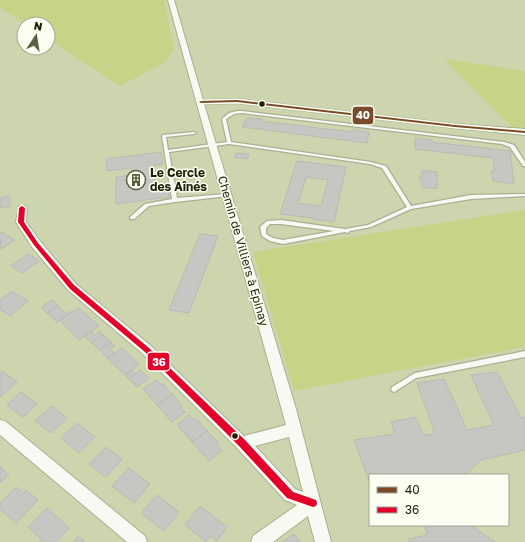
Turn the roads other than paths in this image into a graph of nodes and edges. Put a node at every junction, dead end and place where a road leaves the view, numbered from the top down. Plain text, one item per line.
1 (171, 0) edge
2 (201, 102) junction
3 (525, 132) edge
4 (194, 133) dead end
5 (229, 143) junction
6 (212, 144) junction
7 (168, 151) junction
8 (525, 165) edge
9 (525, 194) edge
10 (226, 195) junction
11 (175, 200) junction
12 (22, 208) dead end
13 (410, 208) junction
14 (132, 218) dead end
15 (348, 230) junction
16 (525, 354) edge
17 (394, 390) dead end
18 (0, 426) edge
19 (294, 429) junction
20 (242, 443) junction
21 (313, 503) junction
22 (139, 542) edge
23 (259, 542) edge
24 (323, 542) edge

1 - 2 street, Chemin de Villiers à Epinay
2 - 3 street
2 - 6 street, Chemin de Villiers à Epinay
4 - 7 lane
5 - 6 lane
5 - 8 lane
5 - 13 lane
6 - 7 lane
6 - 10 street, Chemin de Villiers à Epinay
7 - 11 lane
9 - 13 lane
10 - 11 lane
10 - 19 street, Chemin de Villiers à Epinay
11 - 14 lane
12 - 20 street
13 - 15 lane
15 - 15 lane
16 - 17 lane
18 - 22 street
19 - 20 street
19 - 21 street, Chemin de Villiers à Epinay
20 - 21 street
21 - 23 street
21 - 24 street, Chemin de Villiers à Epinay

